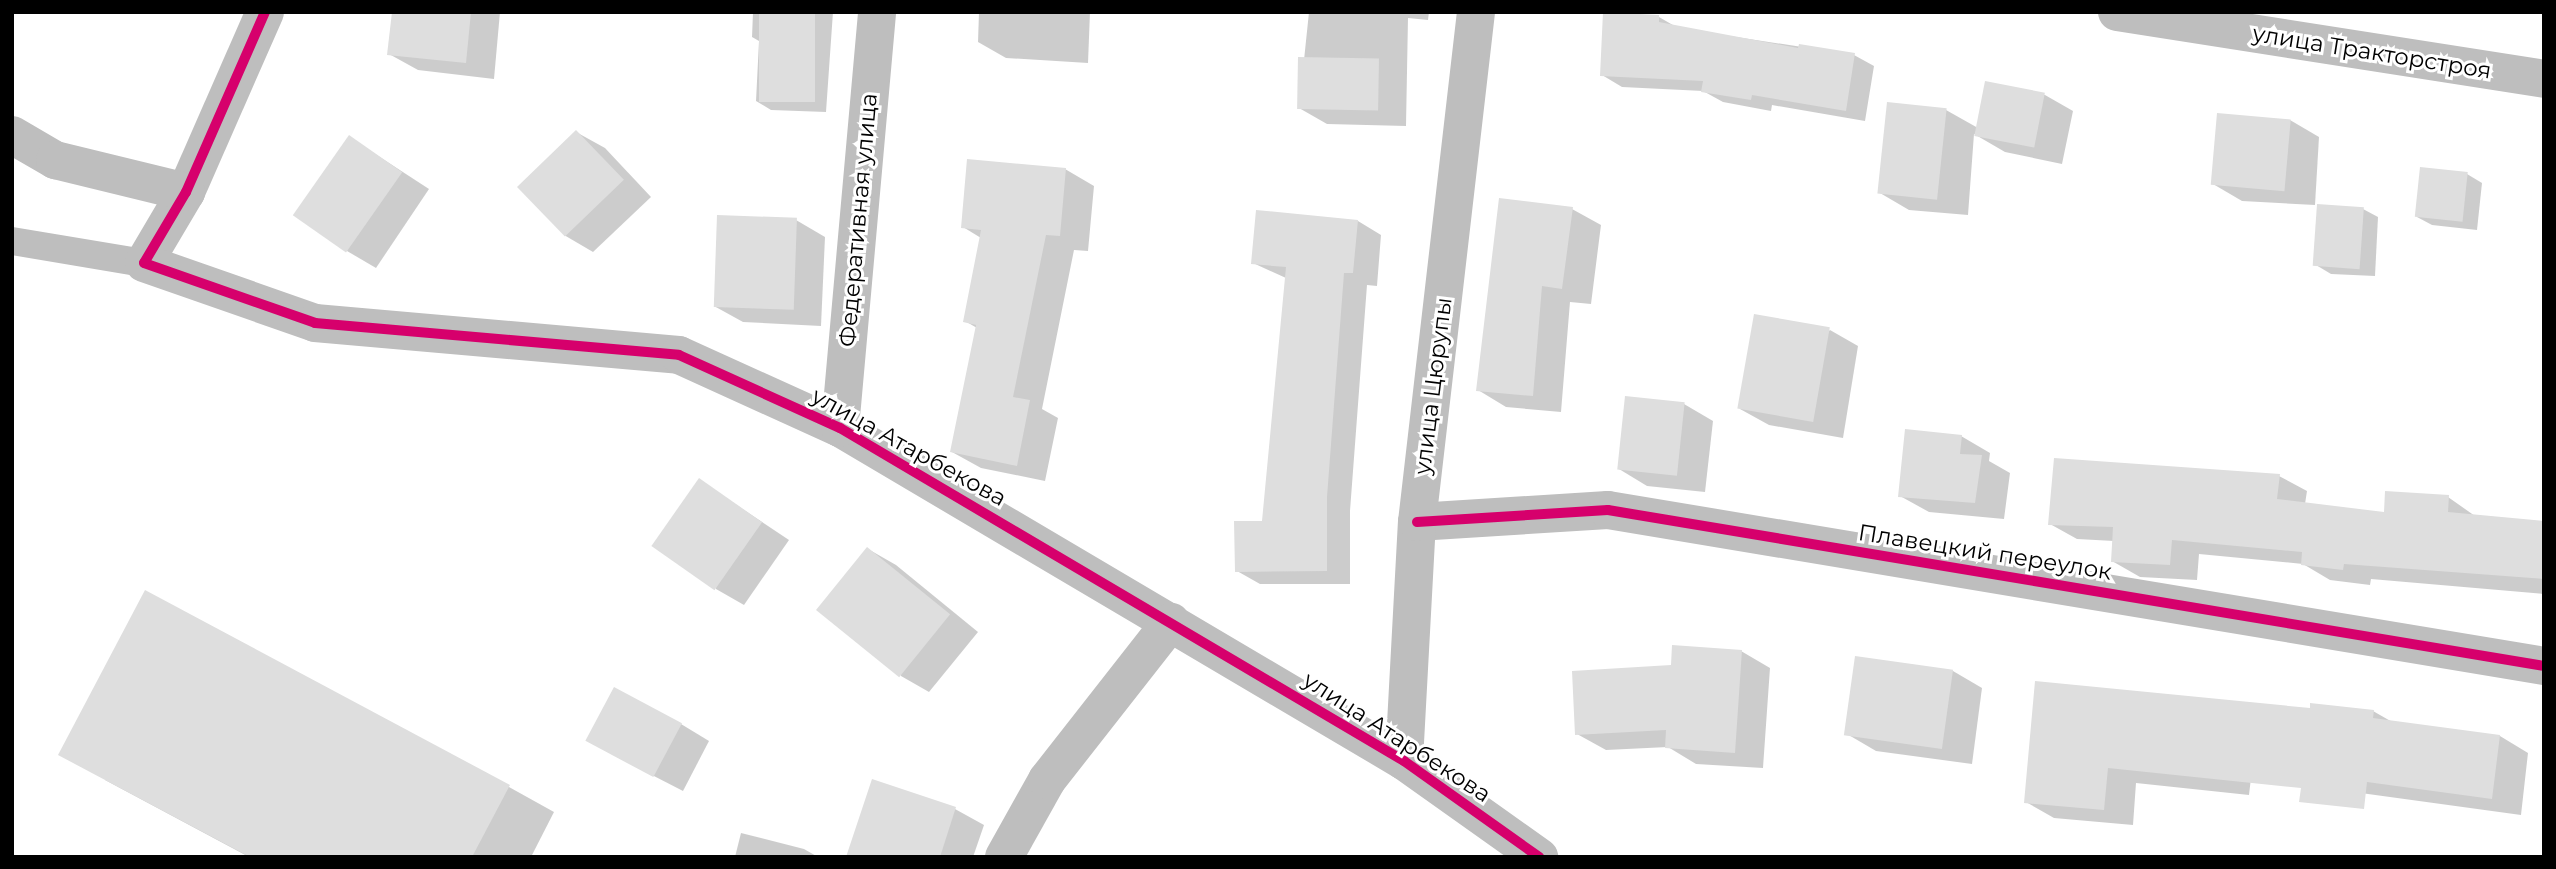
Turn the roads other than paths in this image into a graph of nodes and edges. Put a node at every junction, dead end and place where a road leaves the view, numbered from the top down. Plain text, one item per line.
1 (265, 12) edge
2 (877, 12) edge
3 (1476, 12) edge
4 (2118, 12) edge
5 (2544, 79) edge
6 (12, 135) edge
7 (186, 192) junction
8 (12, 241) edge
9 (144, 263) junction
10 (840, 428) junction
11 (1418, 522) junction
12 (1171, 622) junction
13 (2544, 666) edge
14 (1404, 761) junction
15 (1004, 857) edge
16 (1539, 857) edge

1 - 7 street
2 - 10 street, Федеративная улица
3 - 11 street, улица Цюрупы
4 - 5 street, улица Тракторстроя
6 - 7 street
7 - 9 street
8 - 9 lane
9 - 10 street, улица Атарбекова
10 - 12 street, улица Атарбекова
11 - 13 street, Плавецкий переулок
11 - 14 street, улица Цюрупы
12 - 14 street, улица Атарбекова
12 - 15 street
14 - 16 street, улица Атарбекова

